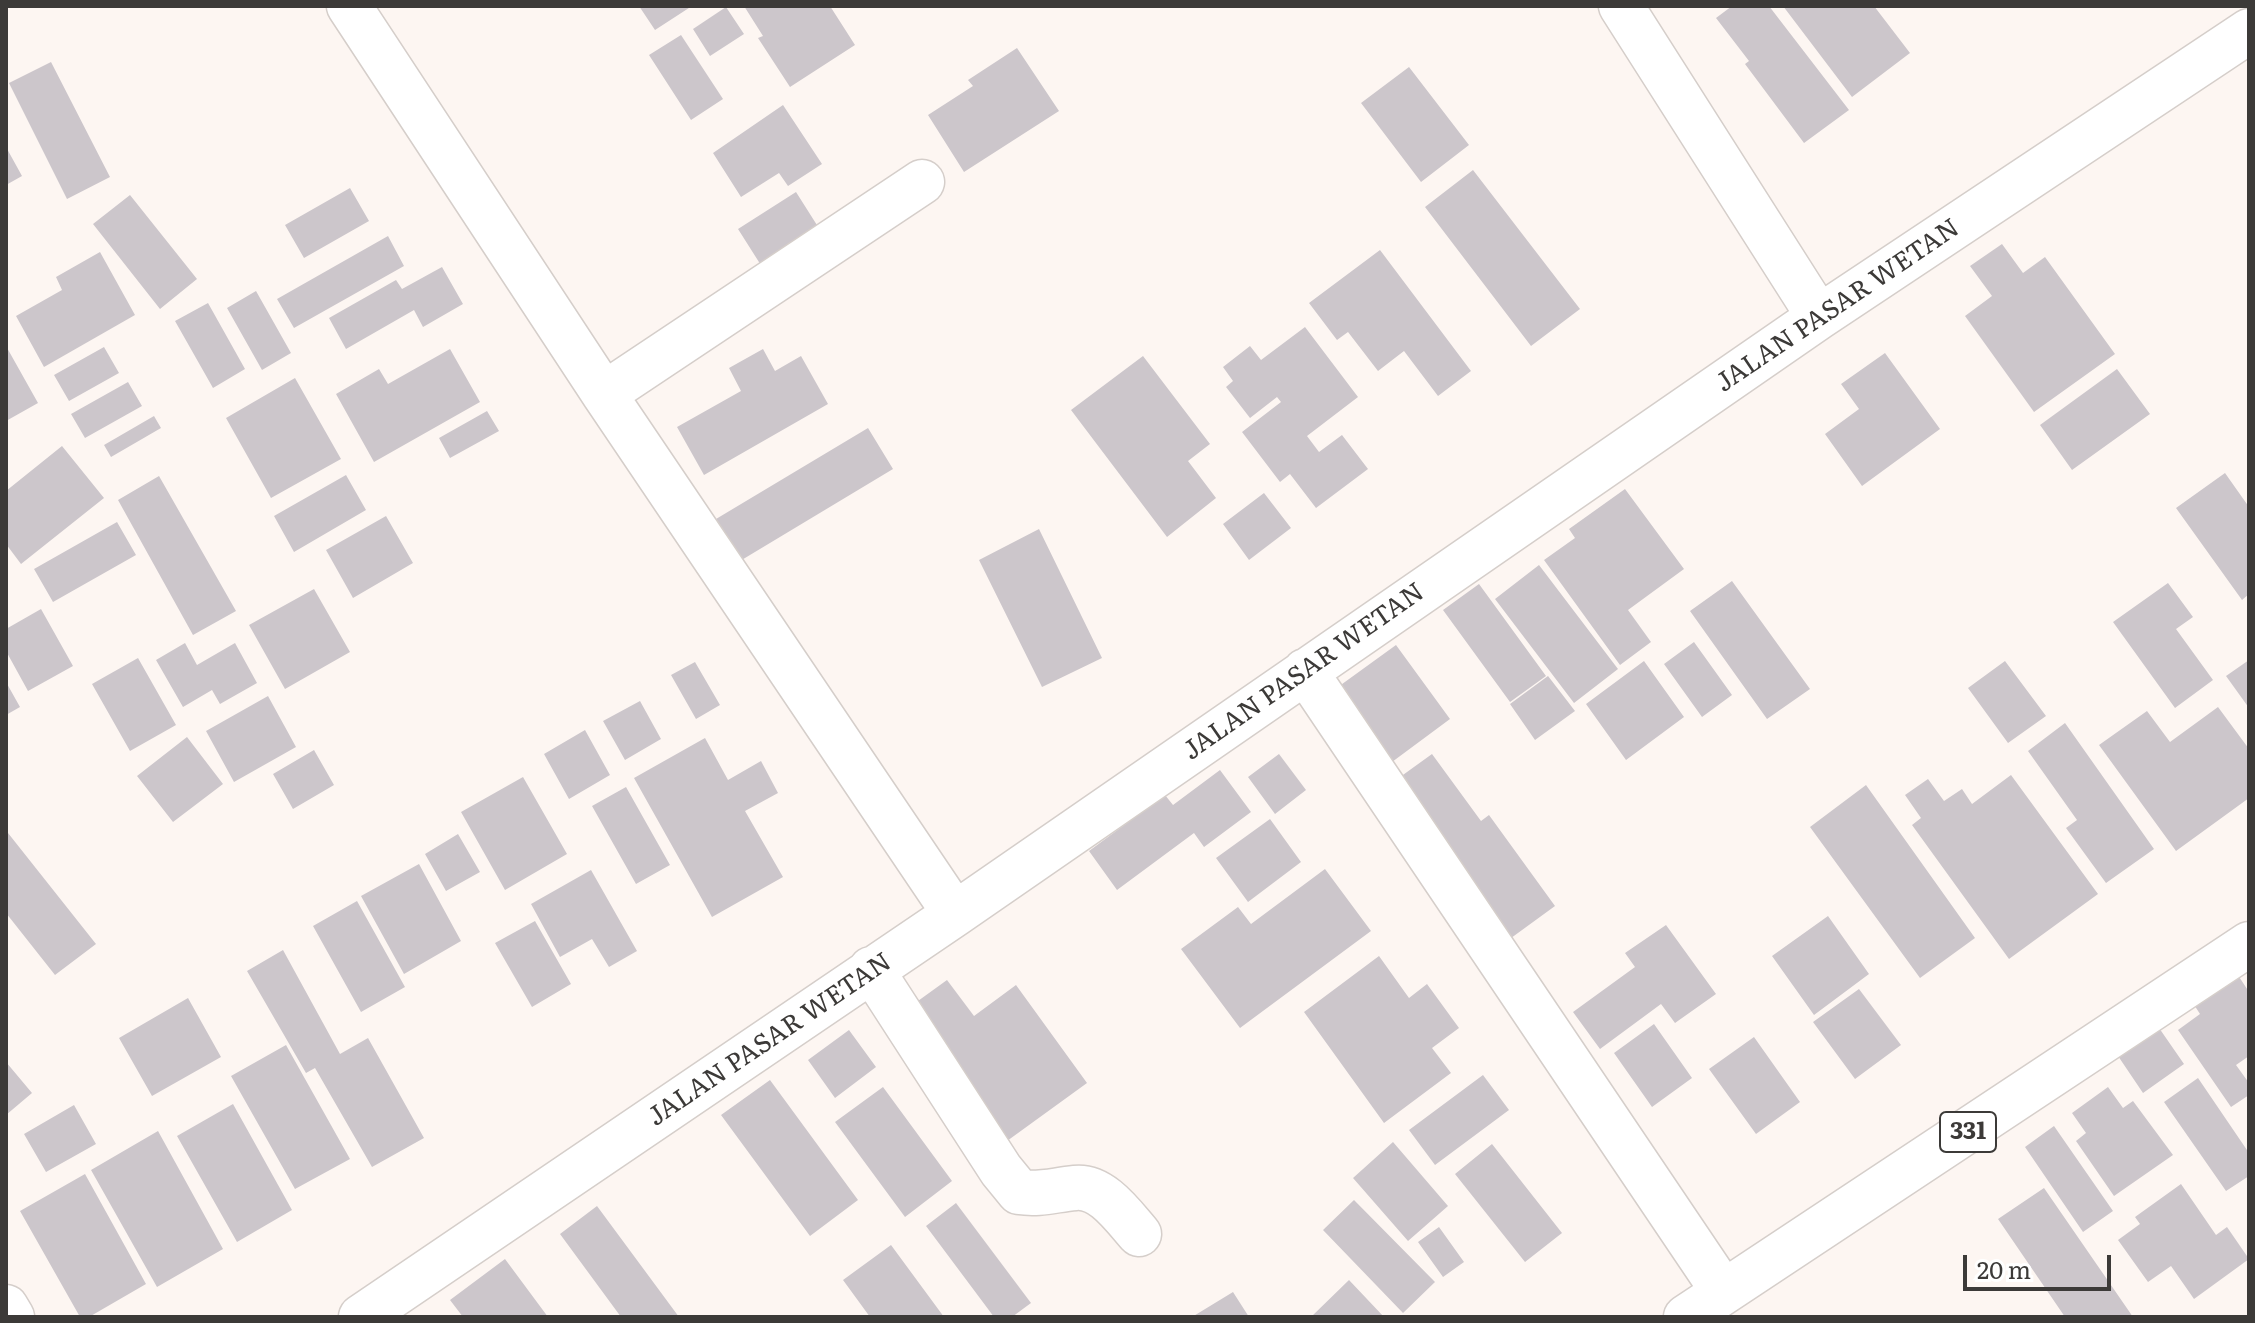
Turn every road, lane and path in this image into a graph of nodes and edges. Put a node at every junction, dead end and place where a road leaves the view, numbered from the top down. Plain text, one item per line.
1 (349, 6) edge
2 (1621, 6) edge
3 (2249, 31) edge
4 (922, 182) dead end
5 (1819, 317) junction
6 (604, 394) junction
7 (1305, 671) junction
8 (955, 914) junction
9 (2249, 944) edge
10 (871, 969) junction
11 (1139, 1234) dead end
12 (1723, 1291) junction
13 (6, 1307) edge
14 (12, 1317) edge
15 (361, 1317) edge
16 (1686, 1317) edge

1 - 6 street
2 - 5 street
3 - 5 street, JALAN PASAR WETAN
4 - 6 street
5 - 7 street, JALAN PASAR WETAN
6 - 8 street
7 - 8 street, JALAN PASAR WETAN
7 - 12 street
8 - 10 street, JALAN PASAR WETAN
9 - 12 street, 331
10 - 11 street
10 - 15 street, JALAN PASAR WETAN
12 - 16 street, 331
13 - 14 street

